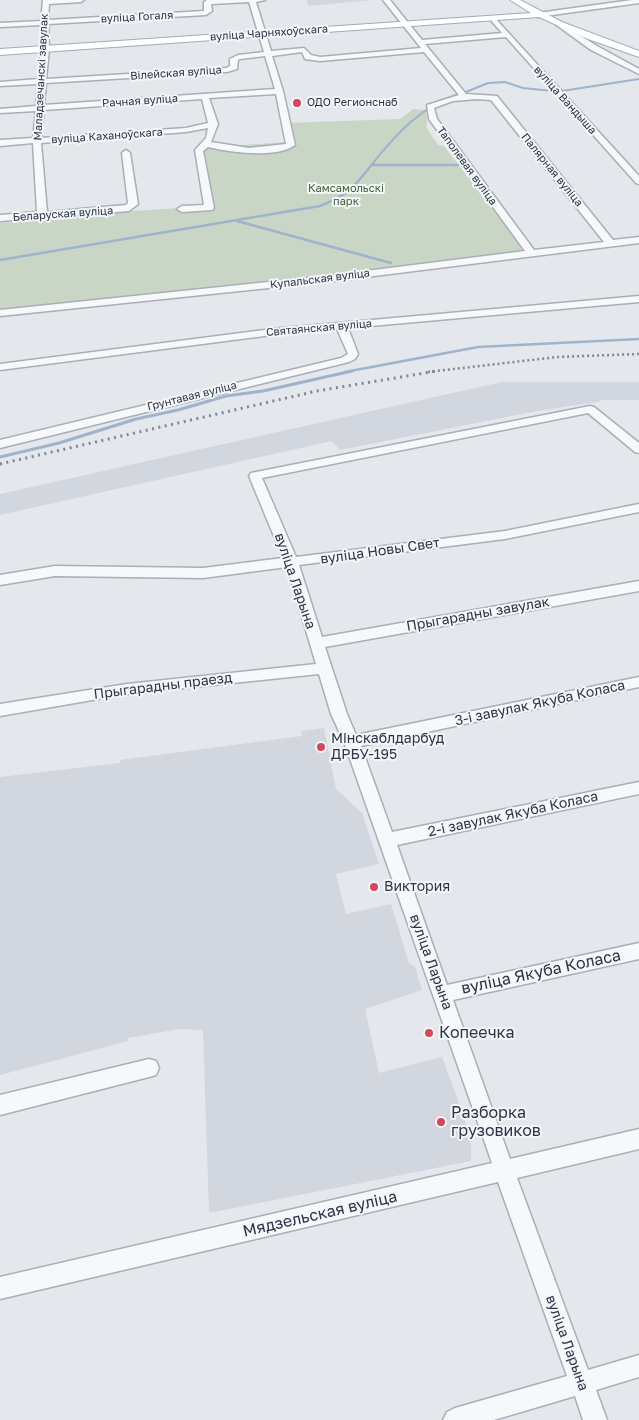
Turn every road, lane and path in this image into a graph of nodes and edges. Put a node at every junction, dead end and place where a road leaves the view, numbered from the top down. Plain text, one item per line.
1 (81, 0) edge
2 (252, 0) edge
3 (262, 0) edge
4 (386, 0) edge
5 (514, 0) edge
6 (46, 1) edge
7 (207, 1) edge
8 (639, 1) edge
9 (538, 15) junction
10 (492, 18) junction
11 (44, 23) junction
12 (407, 23) junction
13 (557, 23) junction
14 (0, 26) edge
15 (263, 33) junction
16 (508, 35) junction
17 (421, 42) junction
18 (609, 44) junction
19 (594, 48) junction
20 (45, 49) junction
21 (427, 50) junction
22 (0, 52) edge
23 (639, 54) edge
24 (268, 55) junction
25 (639, 72) edge
26 (42, 81) junction
27 (0, 84) edge
28 (279, 91) junction
29 (205, 97) junction
30 (464, 97) junction
31 (494, 98) joint
32 (40, 108) junction
33 (0, 111) edge
34 (214, 124) junction
35 (37, 140) junction
36 (0, 143) edge
37 (207, 144) junction
38 (126, 153) dead end
39 (639, 181) edge
40 (182, 209) dead end
41 (42, 213) junction
42 (0, 218) edge
43 (639, 240) edge
44 (610, 243) junction
45 (530, 252) junction
46 (639, 299) edge
47 (0, 313) edge
48 (341, 325) junction
49 (0, 367) edge
50 (0, 444) edge
51 (639, 449) edge
52 (639, 508) edge
53 (292, 563) junction
54 (0, 580) edge
55 (639, 586) edge
56 (317, 643) junction
57 (326, 668) junction
58 (639, 682) edge
59 (0, 710) edge
60 (352, 742) junction
61 (639, 788) edge
62 (387, 840) junction
63 (639, 951) edge
64 (442, 994) junction
65 (149, 1068) dead end
66 (0, 1105) edge
67 (639, 1139) edge
68 (506, 1171) junction
69 (0, 1288) edge
70 (639, 1366) edge
71 (581, 1383) junction
72 (455, 1420) edge
73 (595, 1420) edge

1 - 6 street
2 - 3 street, вуліца Гогаля
2 - 7 street, вуліца Гогаля
2 - 15 street
4 - 12 street
5 - 9 main road
6 - 11 street, Маладзечанскі завулак
7 - 11 street, вуліца Гогаля
8 - 9 street
9 - 10 main road, вуліца Чарняхоўскага
9 - 13 main road
10 - 12 main road, вуліца Чарняхоўскага
10 - 16 street, вуліца Вандыша
11 - 14 street, вуліца Гогаля
11 - 20 street, Маладзечанскі завулак
12 - 15 main road, вуліца Чарняхоўскага
12 - 17 street
13 - 18 main road
13 - 19 street
15 - 20 main road, вуліца Чарняхоўскага
15 - 24 street
16 - 17 street
16 - 39 street, вуліца Вандыша
17 - 21 street
18 - 19 street
18 - 23 main road
19 - 25 street
20 - 22 main road, вуліца Чарняхоўскага
20 - 26 street, Маладзечанскі завулак
21 - 24 street, Вілейская вуліца
21 - 30 street
24 - 26 street, Вілейская вуліца
24 - 28 street
26 - 27 street, Вілейская вуліца
26 - 32 street, Маладзечанскі завулак
28 - 29 street, Рачная вуліца
28 - 37 street
29 - 32 street, Рачная вуліца
29 - 34 street
30 - 31 street, Таполевая вуліца
30 - 45 street, Таполевая вуліца
31 - 44 street, Палярная вуліца
32 - 33 street, Рачная вуліца
32 - 35 street, Маладзечанскі завулак
34 - 35 street, вуліца Каханоўскага
34 - 37 street
35 - 36 street, вуліца Каханоўскага
35 - 41 street, Маладзечанскі завулак
37 - 40 street
38 - 41 street, Беларуская вуліца
41 - 42 street, Беларуская вуліца
43 - 44 street, Купальская вуліца
44 - 45 street, Купальская вуліца
45 - 47 street, Купальская вуліца
46 - 48 street, Святаянская вуліца
48 - 49 street, Святаянская вуліца
48 - 50 street, Грунтавая вуліца
51 - 53 street, вуліца Ларына
52 - 53 street, вуліца Новы Свет
53 - 54 street, вуліца Новы Свет
53 - 56 street, вуліца Ларына
55 - 56 street, Прыгарадны завулак
56 - 57 street, вуліца Ларына
57 - 59 street, Прыгарадны праезд
57 - 60 street, вуліца Ларына
58 - 60 street, 3-і завулак Якуба Коласа
60 - 62 street, вуліца Ларына
61 - 62 street, 2-і завулак Якуба Коласа
62 - 64 street, вуліца Ларына
63 - 64 street, вуліца Якуба Коласа
64 - 68 street, вуліца Ларына
65 - 66 street
67 - 68 street, Мядзельская вуліца
68 - 69 street, Мядзельская вуліца
68 - 71 street, вуліца Ларына
70 - 71 street
71 - 72 street
71 - 73 street, вуліца Ларына

